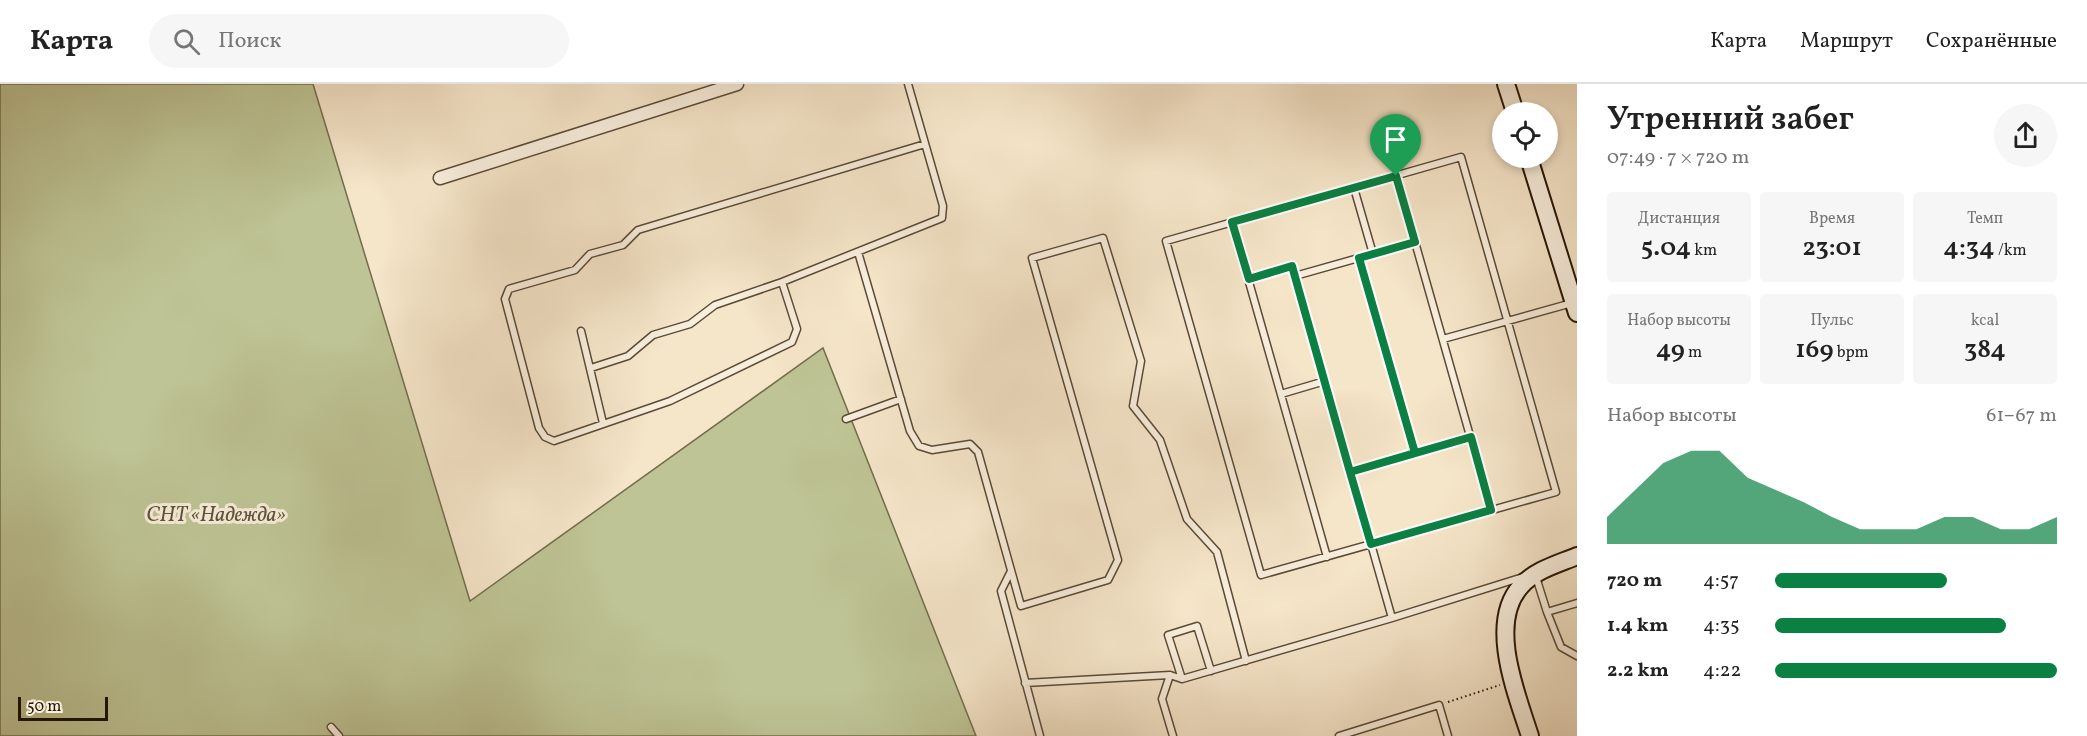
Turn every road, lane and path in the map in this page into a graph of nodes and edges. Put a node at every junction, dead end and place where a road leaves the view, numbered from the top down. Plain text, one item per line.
1 (737, 84) edge
2 (908, 84) edge
3 (1506, 84) edge
4 (1512, 102) edge
5 (925, 144) junction
6 (1532, 168) edge
7 (1396, 176) junction
8 (440, 178) dead end
9 (1354, 188) junction
10 (1232, 222) junction
11 (1415, 242) junction
12 (858, 252) junction
13 (1373, 254) junction
14 (1359, 258) junction
15 (1295, 276) junction
16 (1249, 279) junction
17 (782, 282) junction
18 (1575, 308) edge
19 (1508, 320) junction
20 (581, 331) dead end
21 (1443, 339) junction
22 (591, 368) junction
23 (1325, 381) junction
24 (1281, 394) junction
25 (901, 399) junction
26 (846, 419) dead end
27 (603, 423) junction
28 (1471, 437) junction
29 (1415, 453) junction
30 (1350, 472) junction
31 (1491, 510) junction
32 (1371, 544) junction
33 (1577, 556) edge
34 (1327, 557) junction
35 (1011, 570) junction
36 (1535, 573) junction
37 (1577, 603) edge
38 (1547, 612) junction
39 (1392, 618) junction
40 (1577, 656) edge
41 (1246, 661) junction
42 (1210, 671) junction
43 (1170, 675) junction
44 (1182, 679) junction
45 (1025, 683) junction
46 (1504, 684) dead end
47 (1439, 705) junction
48 (331, 727) dead end
49 (339, 736) edge
50 (1040, 736) edge
51 (1173, 736) edge
52 (1339, 736) edge
53 (1448, 736) edge
54 (1530, 736) edge

1 - 8 street
2 - 5 lane
3 - 4 street
5 - 12 lane
5 - 27 lane
6 - 18 street
7 - 9 lane
7 - 11 lane
7 - 19 lane
9 - 10 lane
9 - 13 lane
10 - 16 lane
10 - 34 lane
11 - 13 lane
11 - 21 lane
12 - 17 lane
12 - 25 lane
13 - 14 lane
14 - 15 lane
14 - 29 lane
15 - 16 lane
15 - 23 lane
16 - 24 lane
17 - 22 lane
17 - 27 lane
18 - 19 lane
19 - 21 lane
19 - 31 lane
20 - 22 lane
21 - 28 lane
22 - 27 lane
23 - 24 lane
23 - 30 lane
24 - 34 lane
25 - 26 lane
25 - 35 lane
28 - 29 lane
28 - 31 lane
29 - 30 lane
30 - 32 lane
31 - 32 lane
32 - 34 lane
32 - 39 lane
33 - 36 street
35 - 41 lane
35 - 45 lane
36 - 38 lane
36 - 39 lane
36 - 54 street
37 - 38 lane
38 - 40 lane
39 - 41 lane
41 - 42 lane
42 - 44 lane
42 - 44 lane
43 - 44 lane
43 - 45 lane
43 - 51 lane
45 - 50 lane
46 - 47 path
47 - 52 lane
47 - 53 lane
48 - 49 lane

